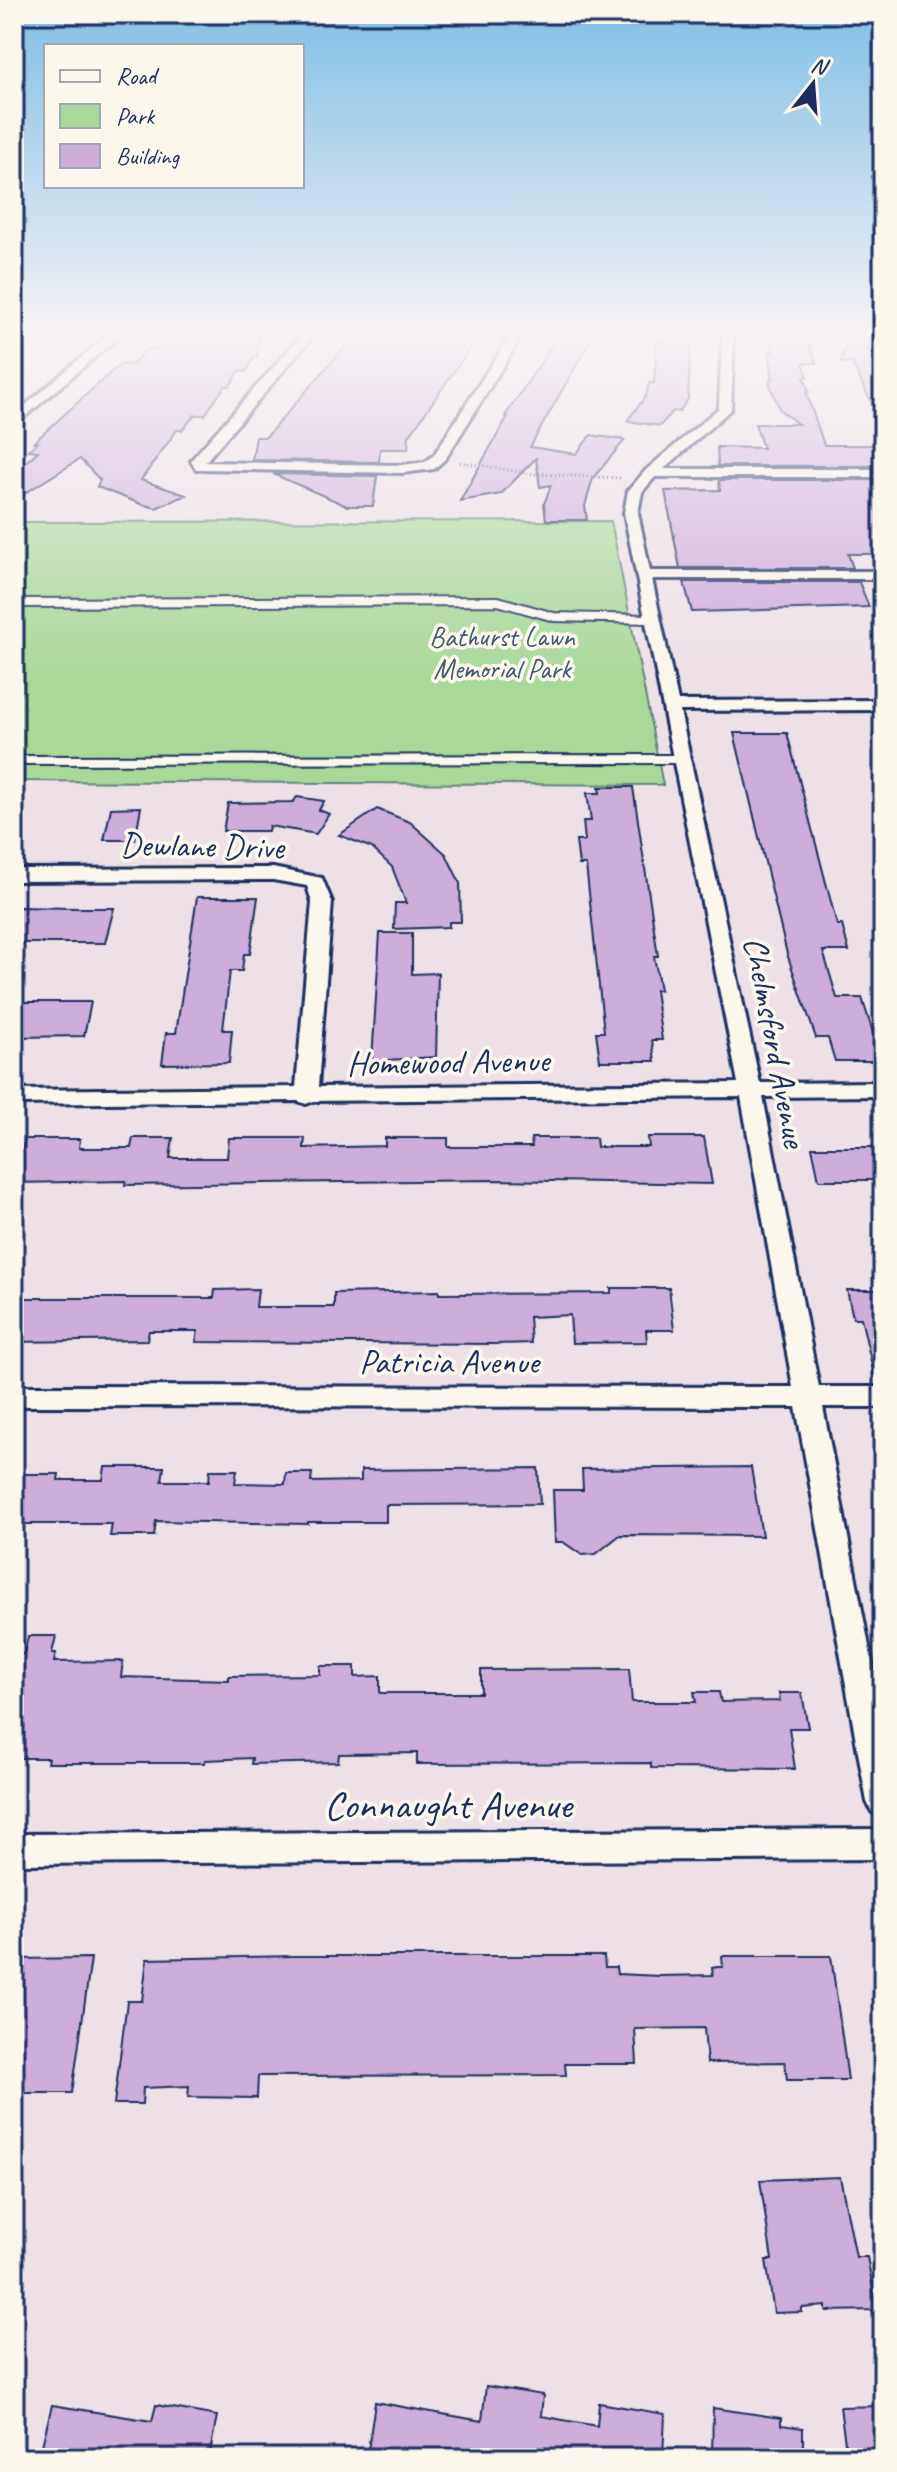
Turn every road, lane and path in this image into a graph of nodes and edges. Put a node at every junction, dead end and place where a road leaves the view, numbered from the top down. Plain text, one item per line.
1 (208, 449) edge
2 (444, 449) edge
3 (679, 449) edge
4 (439, 458) junction
5 (883, 473) edge
6 (648, 476) junction
7 (642, 575) junction
8 (883, 575) edge
9 (14, 603) edge
10 (653, 619) junction
11 (883, 705) edge
12 (672, 706) junction
13 (682, 759) junction
14 (14, 760) edge
15 (14, 875) edge
16 (883, 1089) edge
17 (751, 1092) junction
18 (14, 1097) edge
19 (306, 1097) junction
20 (14, 1396) edge
21 (806, 1397) junction
22 (883, 1397) edge
23 (883, 1802) edge
24 (883, 1844) edge
25 (14, 1849) edge

1 - 4 street
2 - 4 street
3 - 6 street, Chelmsford Avenue
4 - 6 path
5 - 6 street
6 - 7 street, Chelmsford Avenue
7 - 8 street
7 - 10 street, Chelmsford Avenue
9 - 10 lane
10 - 12 street, Chelmsford Avenue
11 - 12 street
12 - 13 street, Chelmsford Avenue
13 - 14 lane
13 - 17 street, Chelmsford Avenue
15 - 19 street, Dewlane Drive
16 - 17 street, Homewood Avenue
17 - 19 street, Homewood Avenue
17 - 21 street, Chelmsford Avenue
18 - 19 street, Homewood Avenue
20 - 21 street, Patricia Avenue
21 - 22 street, Patricia Avenue
21 - 23 street, Chelmsford Avenue
24 - 25 street, Connaught Avenue

